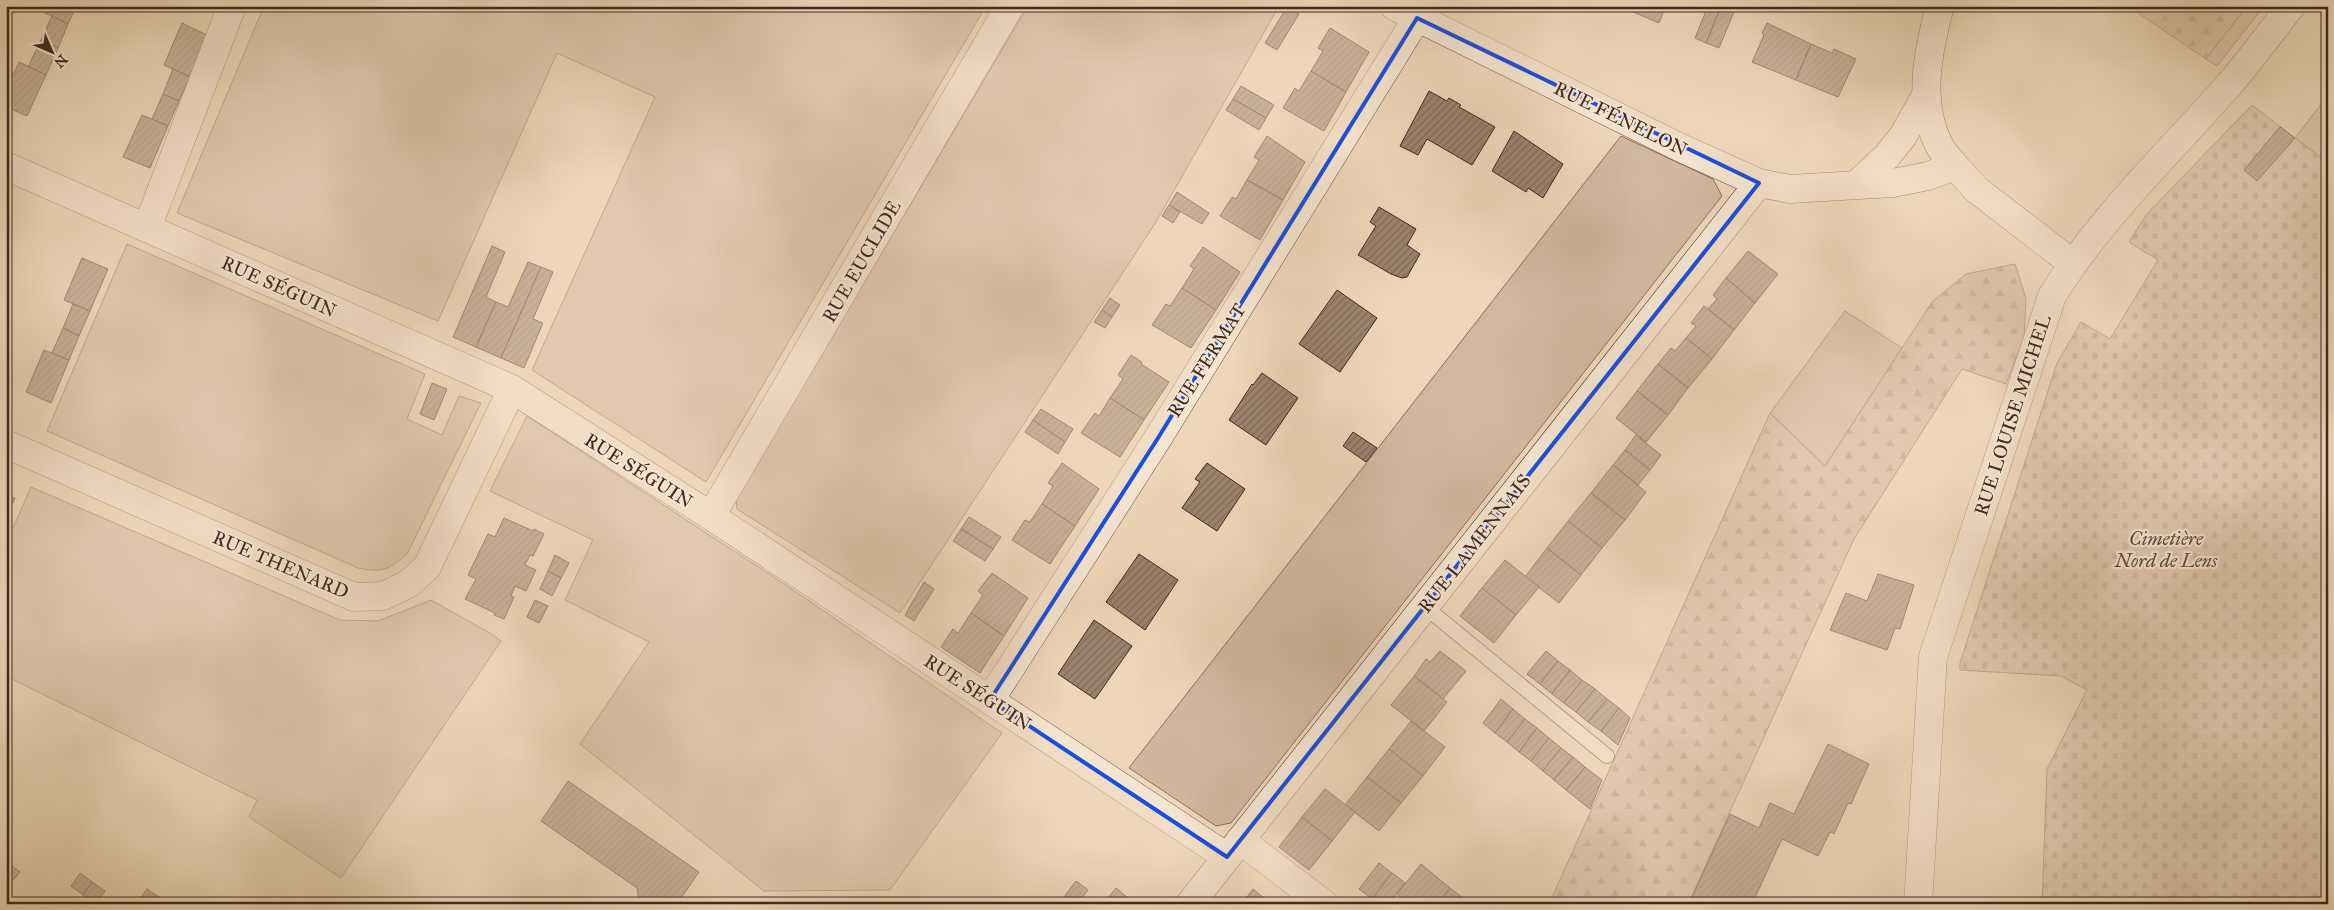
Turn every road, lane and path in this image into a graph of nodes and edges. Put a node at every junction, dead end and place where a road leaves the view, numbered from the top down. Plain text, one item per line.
1 (232, 6) edge
2 (1010, 6) edge
3 (1940, 6) edge
4 (2291, 6) edge
5 (1405, 12) edge
6 (1926, 95) junction
7 (6, 166) edge
8 (1956, 166) junction
9 (1758, 183) junction
10 (1858, 184) junction
11 (147, 228) junction
12 (2072, 263) junction
13 (512, 389) junction
14 (6, 444) edge
15 (711, 516) junction
16 (1424, 606) junction
17 (990, 700) junction
18 (1607, 756) dead end
19 (1234, 848) junction
20 (1190, 904) edge
21 (1324, 904) edge
22 (1918, 904) edge

1 - 11 street
2 - 15 street, RUE EUCLIDE
3 - 6 street
4 - 12 street, RUE LOUISE MICHEL
5 - 9 street, RUE FÉNELON
5 - 17 street, RUE FERMAT
6 - 8 street
6 - 10 street
7 - 11 street, RUE SÉGUIN
8 - 10 street, RUE FÉNELON
8 - 12 street
9 - 10 street, RUE FÉNELON
9 - 16 street, RUE LAMENNAIS
11 - 13 street, RUE SÉGUIN
12 - 22 street, RUE LOUISE MICHEL
13 - 14 street, RUE THENARD
13 - 15 street, RUE SÉGUIN
15 - 17 street, RUE SÉGUIN
16 - 18 lane
16 - 19 street, RUE LAMENNAIS
17 - 19 street, RUE SÉGUIN
19 - 20 street, RUE LAMENNAIS
19 - 21 street, RUE SÉGUIN

